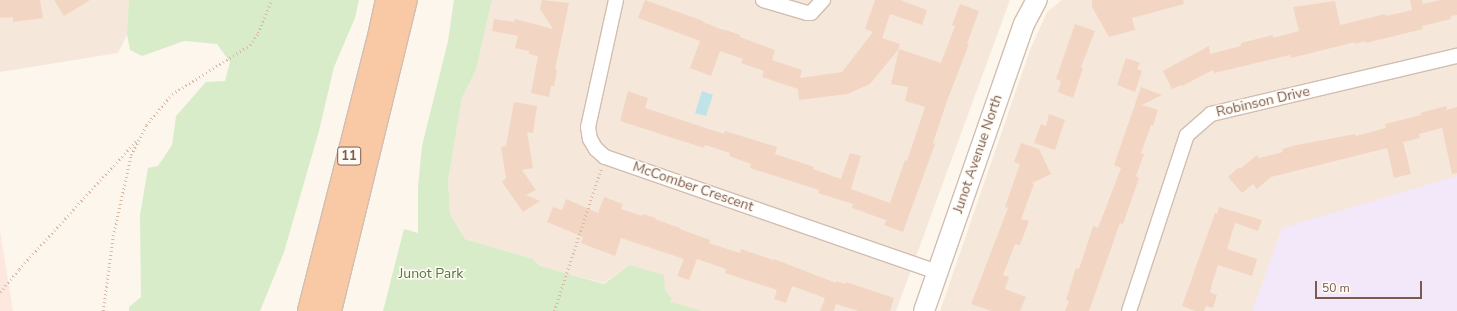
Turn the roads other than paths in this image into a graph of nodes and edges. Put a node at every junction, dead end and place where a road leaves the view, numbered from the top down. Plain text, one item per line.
1 (387, 0) edge
2 (406, 0) edge
3 (616, 0) edge
4 (763, 0) edge
5 (823, 0) edge
6 (1037, 0) edge
7 (1457, 56) edge
8 (937, 272) junction
9 (309, 311) edge
10 (330, 311) edge
11 (924, 311) edge
12 (1129, 311) edge

1 - 9 highway, 11
2 - 10 highway, 11
3 - 8 street, McComber Crescent
4 - 5 street
6 - 8 main road, Junot Avenue North
7 - 12 street, Robinson Drive
8 - 11 main road, Junot Avenue North

